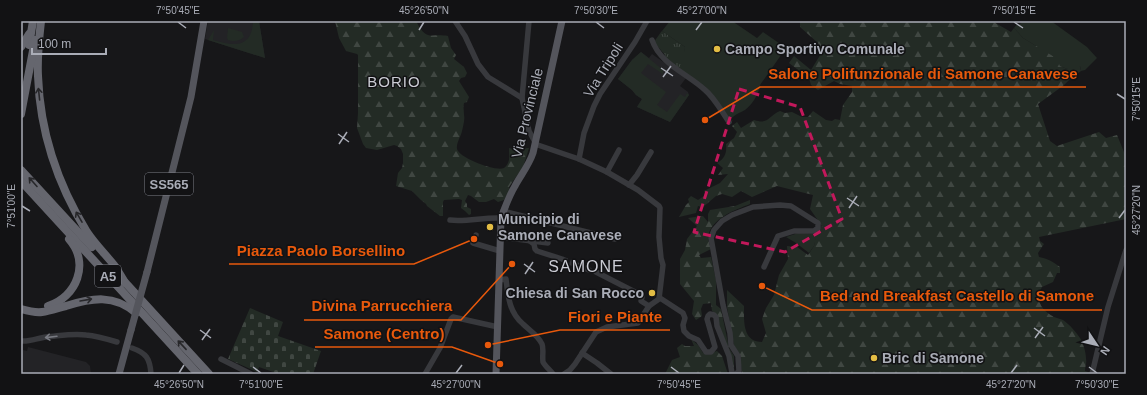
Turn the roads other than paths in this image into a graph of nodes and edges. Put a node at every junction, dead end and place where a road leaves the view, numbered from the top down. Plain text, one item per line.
1 (40, 21) edge
2 (204, 21) edge
3 (455, 21) edge
4 (529, 21) edge
5 (562, 21) edge
6 (647, 21) edge
7 (32, 24) edge
8 (652, 40) dead end
9 (21, 47) edge
10 (21, 87) edge
11 (522, 98) junction
12 (21, 114) edge
13 (729, 122) dead end
14 (535, 143) junction
15 (619, 150) dead end
16 (651, 152) dead end
17 (579, 159) junction
18 (21, 170) edge
19 (607, 172) junction
20 (21, 181) edge
21 (629, 185) junction
22 (39, 201) junction
23 (502, 215) junction
24 (450, 220) dead end
25 (476, 235) dead end
26 (501, 237) junction
27 (615, 239) dead end
28 (530, 241) junction
29 (548, 243) dead end
30 (1126, 250) edge
31 (500, 251) junction
32 (562, 259) tunnel mouth
33 (577, 265) tunnel mouth
34 (764, 267) dead end
35 (588, 270) dead end
36 (596, 272) dead end
37 (499, 280) junction
38 (125, 283) junction
39 (660, 298) junction
40 (21, 304) edge
41 (649, 306) junction
42 (21, 309) edge
43 (498, 327) junction
44 (21, 341) edge
45 (116, 342) dead end
46 (132, 348) dead end
47 (177, 352) junction
48 (582, 353) junction
49 (221, 359) dead end
50 (119, 374) edge
51 (151, 374) edge
52 (198, 374) edge
53 (209, 374) edge
54 (251, 374) edge
55 (425, 374) edge
56 (496, 374) edge
57 (553, 374) edge
58 (564, 374) edge
59 (611, 374) edge
60 (735, 374) edge
61 (1092, 374) edge

1 - 12 highway
38 -> 1 highway
2 - 50 main road, SS565, bridge
3 - 11 street
4 - 11 street
5 - 14 main road, Via Provinciale
6 - 17 street, Via Tripoli
7 - 9 highway
7 - 10 highway
8 - 13 street
11 - 14 street
14 - 17 street
14 - 23 main road, Via Provinciale
15 - 19 street
16 - 21 street
17 - 19 street
38 -> 18 highway, A5
19 - 21 street
20 - 22 highway, A5
21 - 39 street
22 - 40 highway
22 - 47 highway, A5
23 - 24 street
23 - 26 main road, Via Provinciale
23 - 27 street
25 - 31 street
26 - 28 street
26 - 31 main road, Via Provinciale
28 - 29 street
28 - 32 street
30 - 61 street
31 - 37 main road, Via Provinciale
33 - 35 street
34 - 60 street
36 - 41 street
37 - 43 main road, Via Provinciale
37 - 57 street
53 -> 38 highway, A5
39 - 41 street
39 - 60 street
41 - 48 street
42 -> 47 highway
43 - 55 street
43 - 56 main road, Via Provinciale
45 -> 44 street
46 - 51 street
47 - 52 highway, A5
48 - 58 street
48 - 59 street
49 - 54 street

